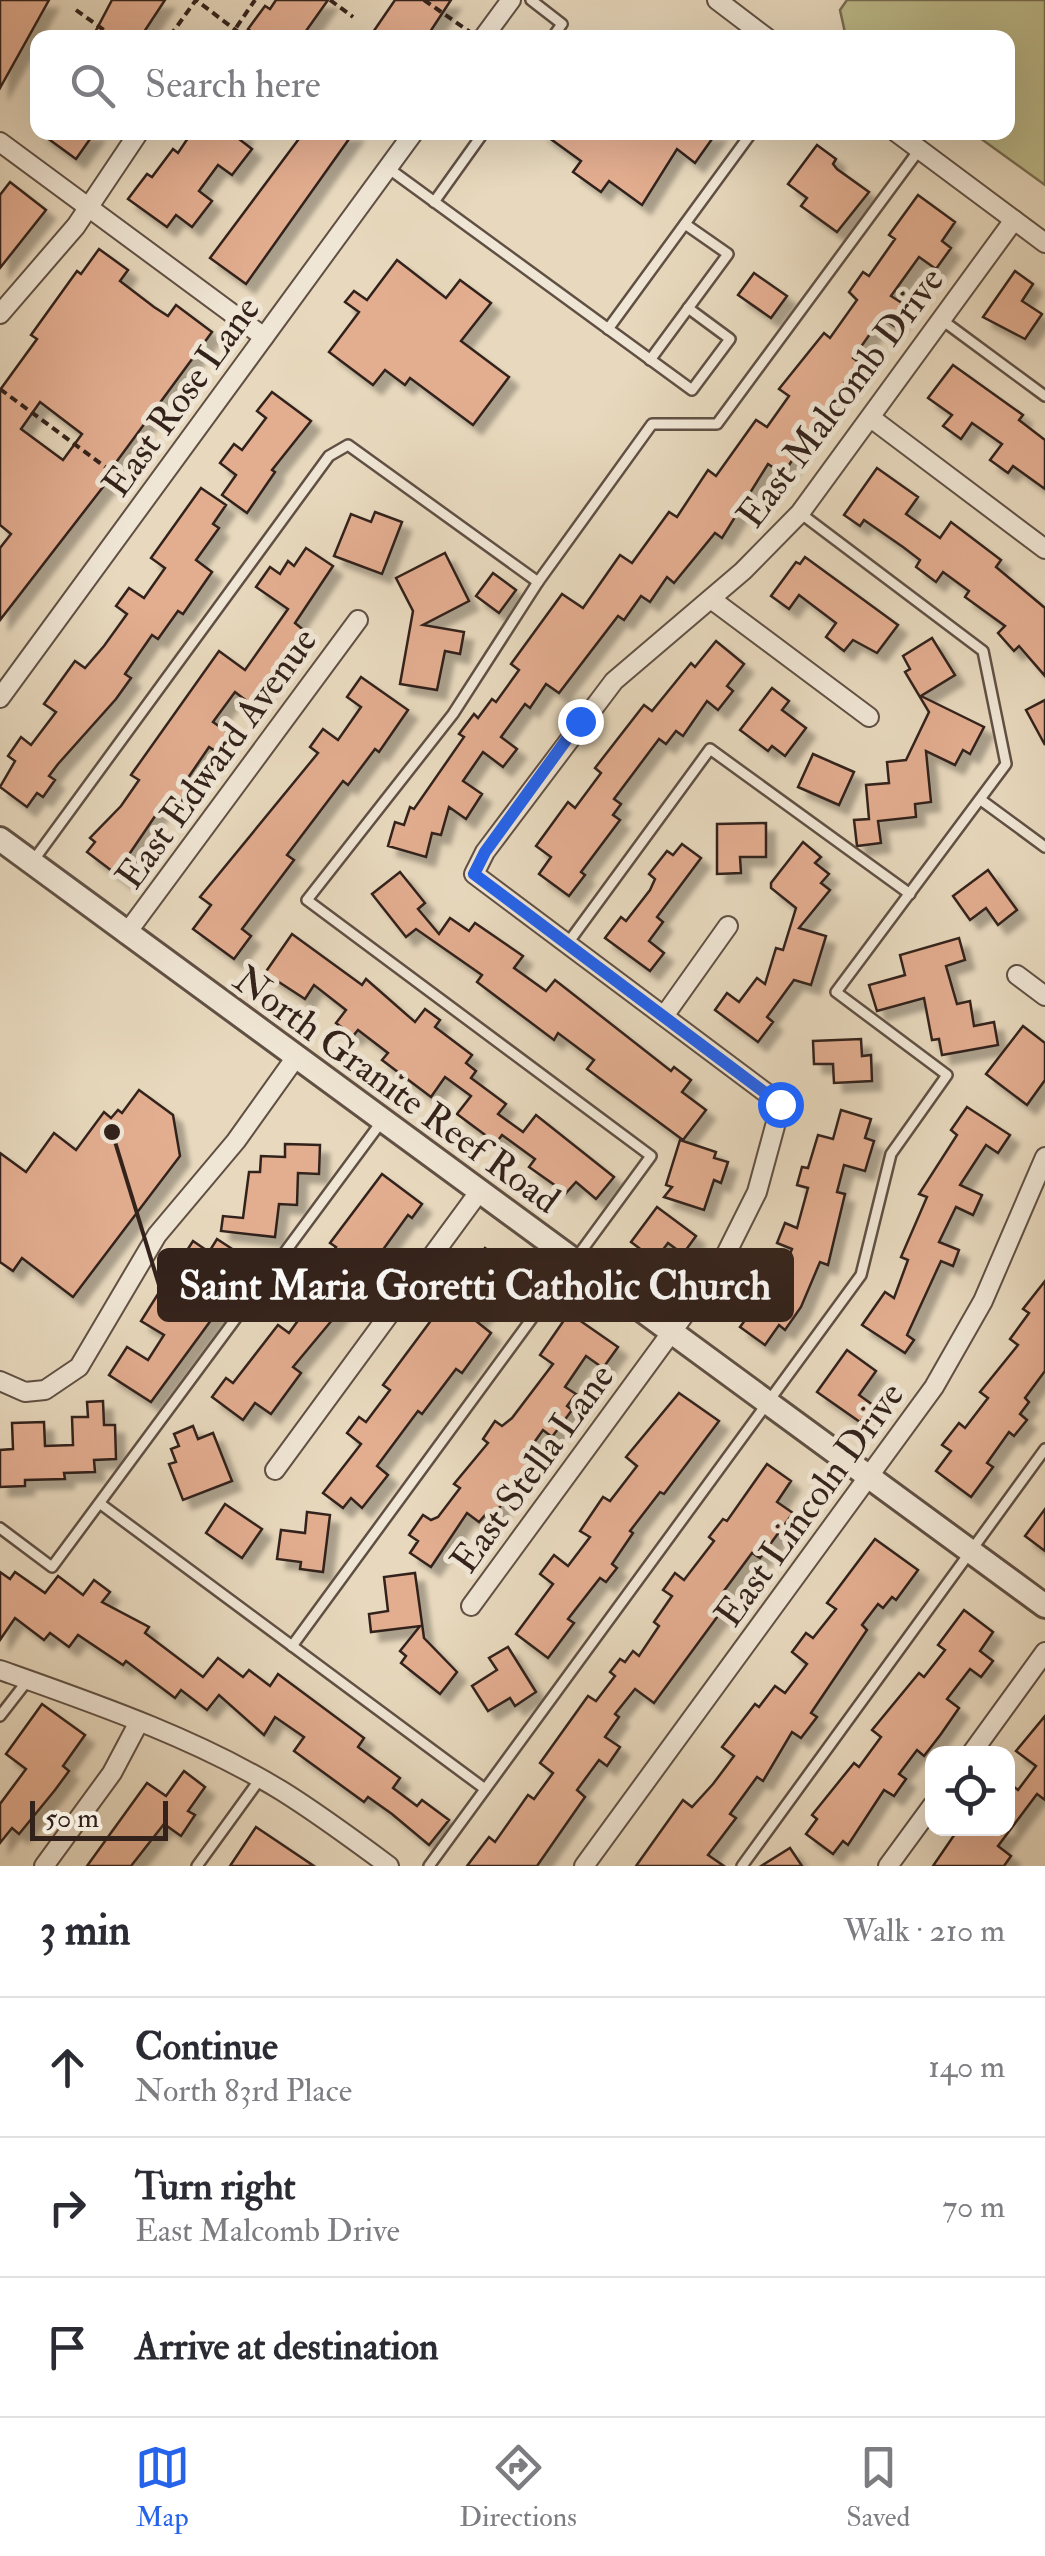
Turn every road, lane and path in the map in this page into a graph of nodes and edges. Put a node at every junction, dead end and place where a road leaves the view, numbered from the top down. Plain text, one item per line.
1 (255, 0) edge
2 (330, 0) edge
3 (424, 0) edge
4 (511, 0) edge
5 (531, 0) edge
6 (717, 0) edge
7 (76, 10) dead end
8 (353, 17) dead end
9 (235, 29) joint
10 (104, 30) edge
11 (174, 30) edge
12 (468, 30) edge
13 (487, 30) edge
14 (558, 30) edge
15 (756, 30) edge
16 (134, 140) edge
17 (408, 140) edge
18 (478, 140) edge
19 (746, 140) edge
20 (906, 140) edge
21 (0, 142) edge
22 (919, 150) junction
23 (388, 168) junction
24 (434, 202) junction
25 (89, 207) junction
26 (1014, 220) junction
27 (685, 224) junction
28 (1045, 243) edge
29 (688, 308) junction
30 (0, 314) edge
31 (942, 320) junction
32 (608, 329) junction
33 (264, 337) junction
34 (650, 360) junction
35 (0, 389) edge
36 (1045, 396) edge
37 (871, 418) junction
38 (131, 486) dead end
39 (800, 514) junction
40 (1045, 549) edge
41 (538, 582) junction
42 (712, 599) junction
43 (358, 620) dead end
44 (0, 698) edge
45 (868, 717) dead end
46 (981, 800) junction
47 (0, 839) edge
48 (1045, 847) edge
49 (31, 863) junction
50 (910, 894) junction
51 (728, 926) dead end
52 (126, 934) junction
53 (566, 945) junction
54 (1016, 974) dead end
55 (1045, 996) edge
56 (664, 1016) junction
57 (296, 1057) junction
58 (382, 1121) junction
59 (1045, 1158) edge
60 (479, 1192) junction
61 (574, 1262) junction
62 (672, 1333) junction
63 (0, 1381) edge
64 (769, 1403) junction
65 (1045, 1449) edge
66 (275, 1470) dead end
67 (869, 1478) junction
68 (102, 1506) junction
69 (0, 1528) edge
70 (970, 1551) junction
71 (471, 1606) dead end
72 (1045, 1606) edge
73 (292, 1646) junction
74 (1045, 1652) edge
75 (0, 1670) edge
76 (28, 1680) junction
77 (0, 1716) edge
78 (140, 1722) junction
79 (977, 1746) edge
80 (260, 1778) junction
81 (485, 1788) junction
82 (925, 1816) edge
83 (44, 1866) edge
84 (197, 1866) edge
85 (389, 1866) edge
86 (429, 1866) edge
87 (584, 1866) edge
88 (742, 1866) edge
89 (888, 1866) edge

1 - 9 path
2 - 8 path
3 - 12 path
4 - 13 street
5 - 14 lane
6 - 15 street
7 - 10 path
9 - 11 path
16 - 25 street
17 - 23 street, East Rose Lane
18 - 24 lane
19 - 27 lane
20 - 22 street
21 - 25 street
22 - 26 street
22 - 41 lane
23 - 24 lane
23 - 33 street, East Rose Lane
24 - 32 lane
25 - 30 street
25 - 33 street
26 - 28 street
26 - 31 street, East Malcomb Drive
27 - 29 lane
27 - 32 lane
29 - 34 lane
29 - 34 lane
31 - 36 lane
31 - 37 street, East Malcomb Drive
32 - 34 lane
33 - 44 street, East Rose Lane
35 - 38 path
37 - 39 street, East Malcomb Drive
37 - 40 street
39 - 42 street, East Malcomb Drive
39 - 46 lane
41 - 49 lane
41 - 61 lane
42 - 45 street
42 - 53 street, East Malcomb Drive
43 - 52 street, East Edward Avenue
46 - 48 lane
46 - 50 lane
47 - 49 street, North Granite Reef Road
49 - 52 street, North Granite Reef Road
50 - 53 lane
50 - 64 lane
51 - 56 street
52 - 57 street, North Granite Reef Road
53 - 56 street
54 - 55 street
56 - 62 street, East Stella Lane
57 - 58 street, North Granite Reef Road
57 - 63 street
58 - 60 street, North Granite Reef Road
58 - 68 lane
59 - 67 street, East Lincoln Drive
60 - 61 street, North Granite Reef Road
60 - 66 street
61 - 62 street, North Granite Reef Road
61 - 73 lane
62 - 64 street, North Granite Reef Road
62 - 71 street, East Stella Lane
64 - 67 street, North Granite Reef Road
64 - 81 lane
65 - 70 lane
67 - 70 street, North Granite Reef Road
67 - 87 street, East Lincoln Drive
68 - 69 lane
68 - 73 lane
70 - 72 street, North Granite Reef Road
70 - 88 lane
73 - 81 lane
74 - 79 street
75 - 76 street
76 - 77 lane
76 - 78 street
78 - 80 street
78 - 83 street
80 - 84 lane
80 - 85 street
81 - 86 lane
82 - 89 street

